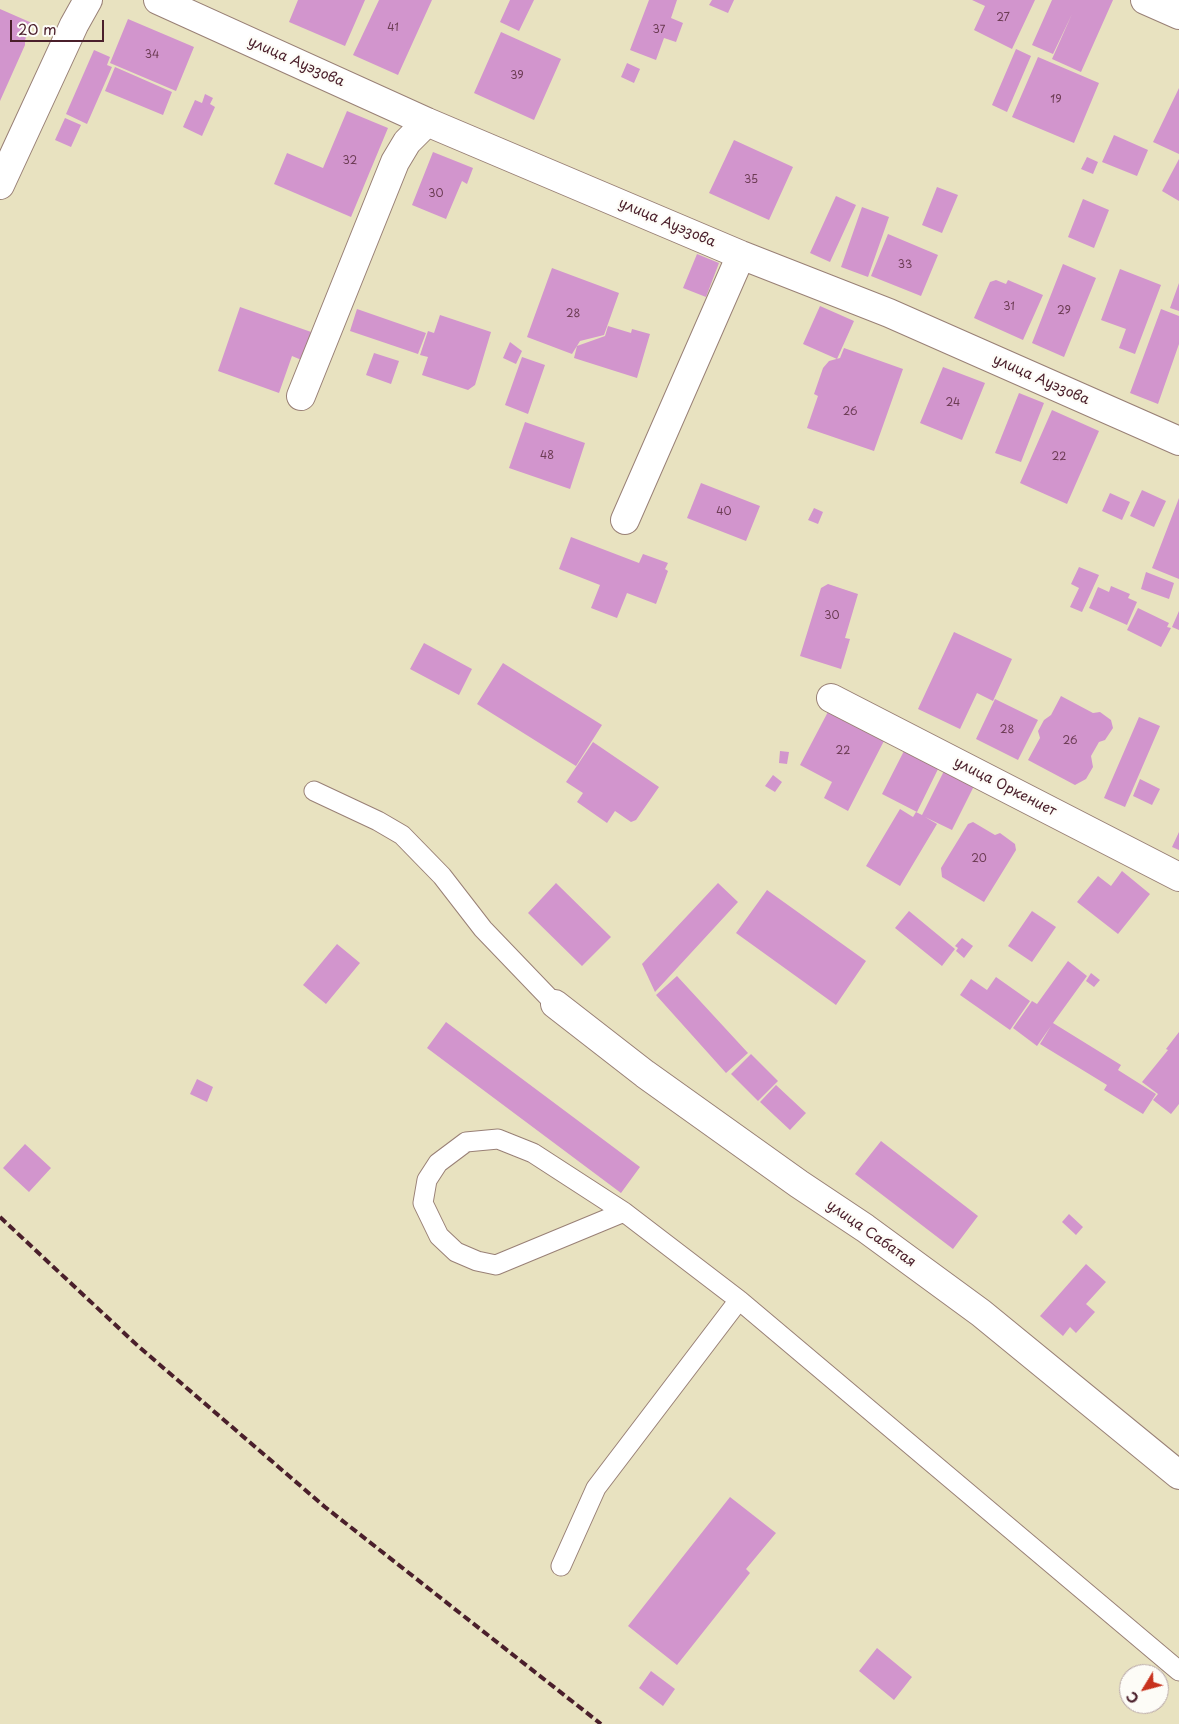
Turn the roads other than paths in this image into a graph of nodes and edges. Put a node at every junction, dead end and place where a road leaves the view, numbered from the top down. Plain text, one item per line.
1 (88, 0) edge
2 (158, 0) edge
3 (1145, 0) edge
4 (1179, 15) edge
5 (427, 122) junction
6 (0, 185) edge
7 (741, 255) junction
8 (301, 396) dead end
9 (1179, 441) edge
10 (625, 520) dead end
11 (831, 698) dead end
12 (314, 791) dead end
13 (1179, 877) edge
14 (555, 1004) joint
15 (624, 1212) junction
16 (739, 1300) junction
17 (1179, 1476) edge
18 (561, 1566) dead end
19 (1179, 1671) edge

1 - 6 street
2 - 5 street, улица Ауэзова
3 - 4 street
5 - 7 street, улица Ауэзова
5 - 8 street
7 - 9 street, улица Ауэзова
7 - 10 street
11 - 13 street, улица Оркениет
12 - 14 lane
14 - 17 street, улица Сабатая
15 - 15 lane
15 - 16 lane
16 - 18 lane
16 - 19 lane

